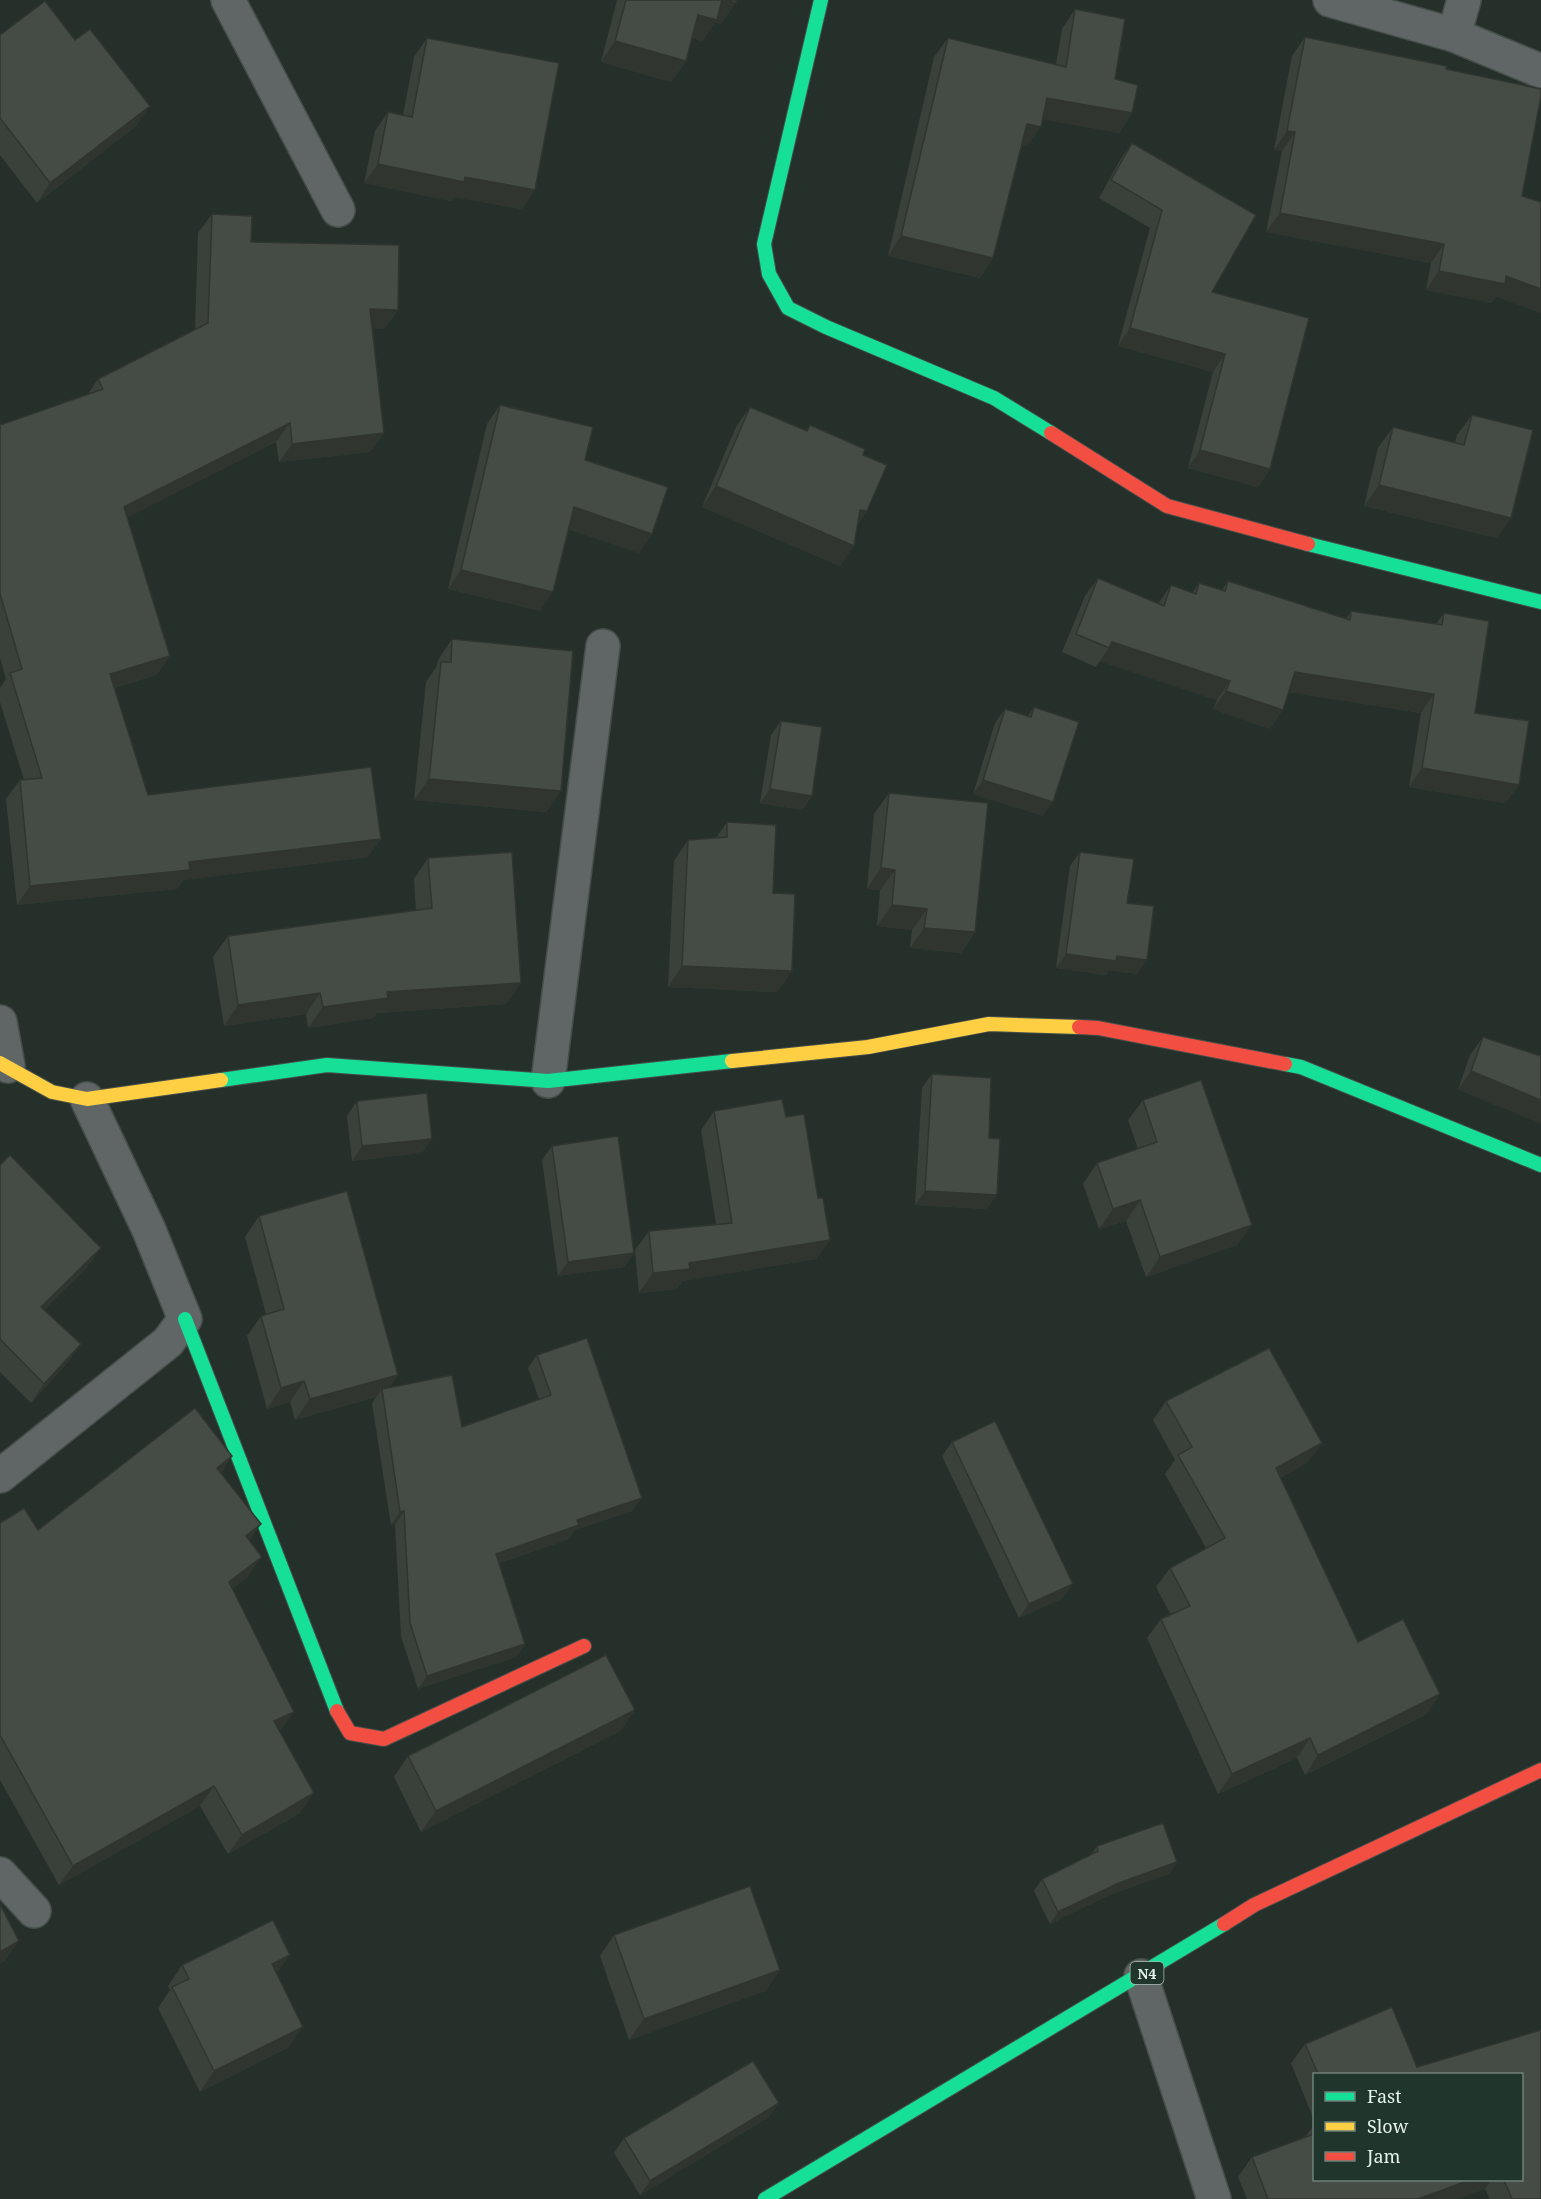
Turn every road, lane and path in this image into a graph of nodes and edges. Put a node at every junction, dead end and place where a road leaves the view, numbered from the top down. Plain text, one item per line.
1 (228, 0) edge
2 (821, 0) edge
3 (1330, 0) edge
4 (1464, 0) edge
5 (1454, 35) junction
6 (1541, 71) edge
7 (338, 210) dead end
8 (1541, 602) edge
9 (603, 646) dead end
10 (0, 1022) edge
11 (4, 1065) edge
12 (548, 1081) junction
13 (87, 1099) junction
14 (1541, 1165) edge
15 (185, 1318) junction
16 (0, 1476) edge
17 (584, 1646) dead end
18 (1541, 1770) edge
19 (0, 1874) edge
20 (34, 1911) dead end
21 (1142, 1976) junction
22 (765, 2199) edge
23 (1215, 2199) edge

1 - 7 street
2 - 8 main road
3 - 5 street
4 - 5 street
5 - 6 street
9 - 12 street
10 - 11 street
11 - 13 main road
12 - 13 main road
12 - 14 main road
13 - 15 street
15 - 16 street
15 - 17 main road
18 - 21 main road, N4
19 - 20 street
21 - 22 main road, N4
21 - 23 street

